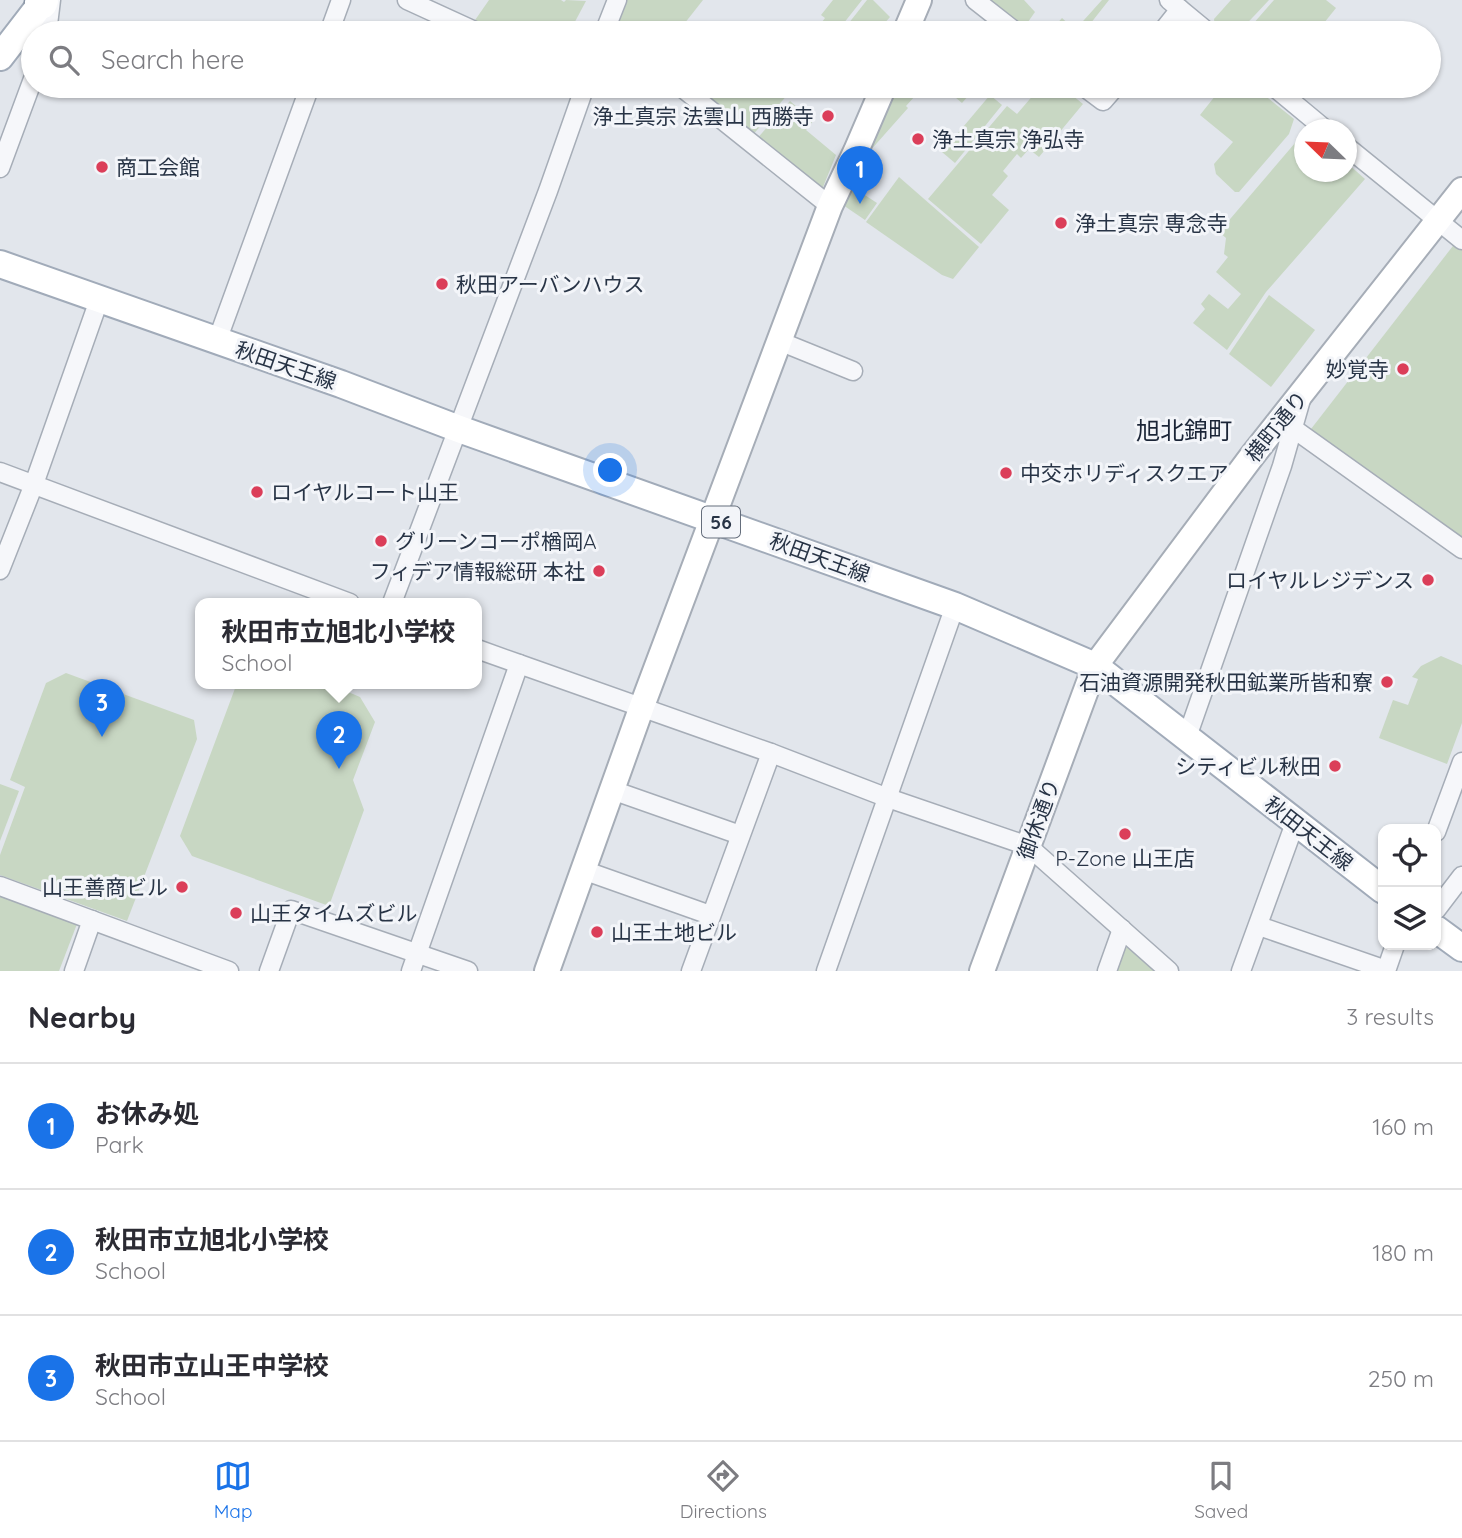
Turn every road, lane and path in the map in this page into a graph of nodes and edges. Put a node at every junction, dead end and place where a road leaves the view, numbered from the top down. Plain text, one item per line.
1 (341, 0) edge
2 (407, 0) edge
3 (617, 0) edge
4 (919, 0) edge
5 (975, 0) edge
6 (1175, 5) edge
7 (45, 7) edge
8 (32, 21) edge
9 (333, 21) edge
10 (453, 21) edge
11 (609, 21) edge
12 (910, 21) edge
13 (1002, 21) edge
14 (1167, 21) edge
15 (1194, 21) edge
16 (21, 34) edge
17 (0, 57) edge
18 (26, 98) edge
19 (306, 98) edge
20 (581, 98) edge
21 (694, 98) edge
22 (879, 98) edge
23 (1287, 98) edge
24 (1313, 119) edge
25 (1357, 155) edge
26 (0, 168) edge
27 (1462, 190) edge
28 (830, 206) junction
29 (1438, 221) junction
30 (1462, 240) edge
31 (0, 264) edge
32 (99, 300) junction
33 (217, 341) junction
34 (779, 341) junction
35 (853, 371) dead end
36 (1288, 424) junction
37 (459, 429) junction
38 (0, 472) edge
39 (34, 484) junction
40 (712, 518) junction
41 (1462, 549) edge
42 (0, 570) edge
43 (337, 598) edge
44 (393, 598) edge
45 (955, 607) junction
46 (482, 651) edge
47 (519, 664) junction
48 (1095, 666) junction
49 (642, 706) junction
50 (1187, 737) junction
51 (771, 753) junction
52 (1462, 762) edge
53 (612, 790) junction
54 (888, 798) junction
55 (1295, 823) junction
56 (1439, 824) edge
57 (740, 835) junction
58 (1028, 846) junction
59 (583, 870) junction
60 (1462, 876) edge
61 (0, 886) edge
62 (1379, 887) edge
63 (1441, 903) edge
64 (710, 915) junction
65 (92, 920) junction
66 (1259, 926) junction
67 (1122, 929) junction
68 (1441, 933) edge
69 (1462, 948) edge
70 (1393, 950) edge
71 (417, 953) junction
72 (74, 971) edge
73 (229, 971) edge
74 (269, 971) edge
75 (411, 971) edge
76 (468, 971) edge
77 (547, 971) edge
78 (691, 971) edge
79 (826, 971) edge
80 (982, 971) edge
81 (1107, 971) edge
82 (1169, 971) edge
83 (1241, 971) edge
84 (1386, 971) edge

1 - 9 street
2 - 10 street
3 - 11 street
4 - 12 street
5 - 13 street
6 - 14 street
6 - 15 street
7 - 8 main road
16 - 17 main road
18 - 26 street
19 - 33 street
20 - 37 street
21 - 28 street
22 - 28 street
23 - 24 street
25 - 29 street
27 - 29 street, 横町通り
28 - 34 street
29 - 30 street
29 - 36 street, 横町通り
31 - 32 main road, 秋田天王線 / 56
32 - 33 main road, 秋田天王線 / 56
32 - 39 street
33 - 37 main road, 秋田天王線 / 56
34 - 35 street
34 - 40 street
36 - 41 street
36 - 48 street, 横町通り
36 - 50 street
37 - 40 main road, 秋田天王線 / 56
37 - 44 street
38 - 39 street
39 - 42 street
39 - 43 street
40 - 45 main road, 秋田天王線 / 56
40 - 49 street
45 - 48 main road, 秋田天王線 / 56
45 - 54 street
46 - 47 street
47 - 49 street
47 - 71 street
48 - 50 main road, 秋田天王線 / 56
48 - 58 street, 御休通り
49 - 51 street
49 - 53 street
50 - 55 main road, 秋田天王線 / 56
51 - 54 street
51 - 57 street
52 - 56 street
53 - 57 street
53 - 59 street
54 - 58 street
54 - 79 street
55 - 62 main road, 秋田天王線 / 56
55 - 66 street
57 - 64 street
58 - 67 street
58 - 80 street, 御休通り
59 - 64 street
59 - 77 street
60 - 63 street
61 - 65 street
64 - 78 street
65 - 72 street
65 - 73 street
66 - 83 street
66 - 84 street
67 - 81 street
67 - 82 street
68 - 69 main road
70 - 84 street
71 - 74 street
71 - 75 street
71 - 76 street

